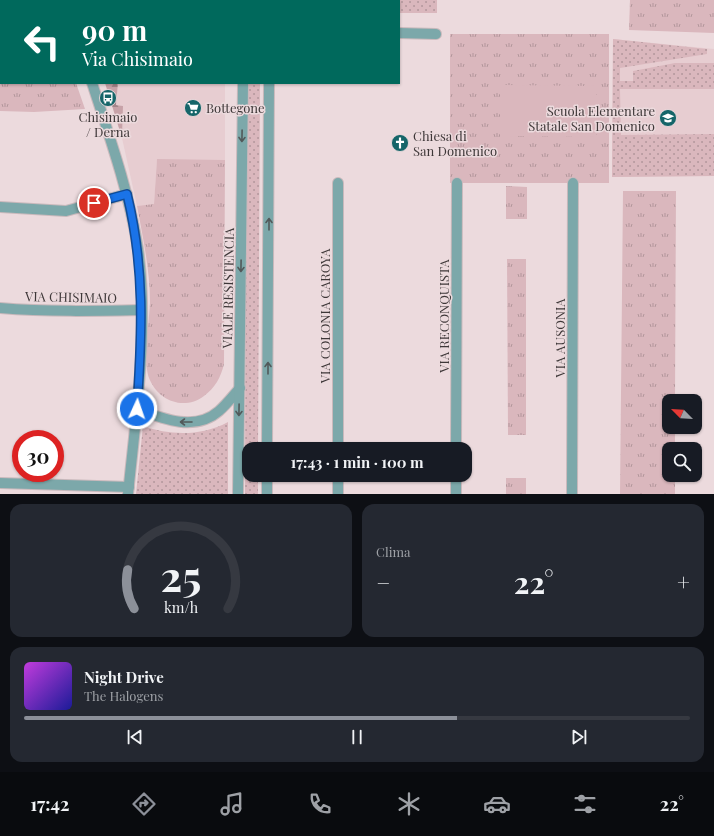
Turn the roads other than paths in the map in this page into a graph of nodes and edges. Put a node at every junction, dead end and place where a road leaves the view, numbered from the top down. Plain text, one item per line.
1 (400, 33) edge
2 (436, 34) dead end
3 (92, 84) edge
4 (243, 84) edge
5 (269, 84) edge
6 (338, 183) dead end
7 (457, 183) dead end
8 (573, 183) dead end
9 (127, 194) junction
10 (0, 207) edge
11 (0, 308) edge
12 (142, 310) junction
13 (240, 388) junction
14 (137, 409) junction
15 (267, 442) edge
16 (338, 442) edge
17 (456, 442) edge
18 (267, 482) edge
19 (338, 482) edge
20 (456, 482) edge
21 (0, 483) edge
22 (128, 490) edge
23 (238, 494) edge
24 (267, 494) edge
25 (338, 494) edge
26 (456, 494) edge
27 (572, 494) edge

1 - 2 street
3 - 9 street
4 -> 13 street, VIALE RESISTENCIA
15 -> 5 street
6 - 16 street, VIA COLONIA CAROYA
7 - 17 street, VIA RECONQUISTA
8 - 27 street, VIA AUSONIA
9 - 10 street
9 - 12 street
11 - 12 street, VIA CHISIMAIO
12 - 14 street
13 -> 14 street
13 -> 23 street, VIALE RESISTENCIA
14 - 22 street
18 - 24 street
19 - 25 street
20 - 26 street
21 - 22 street

